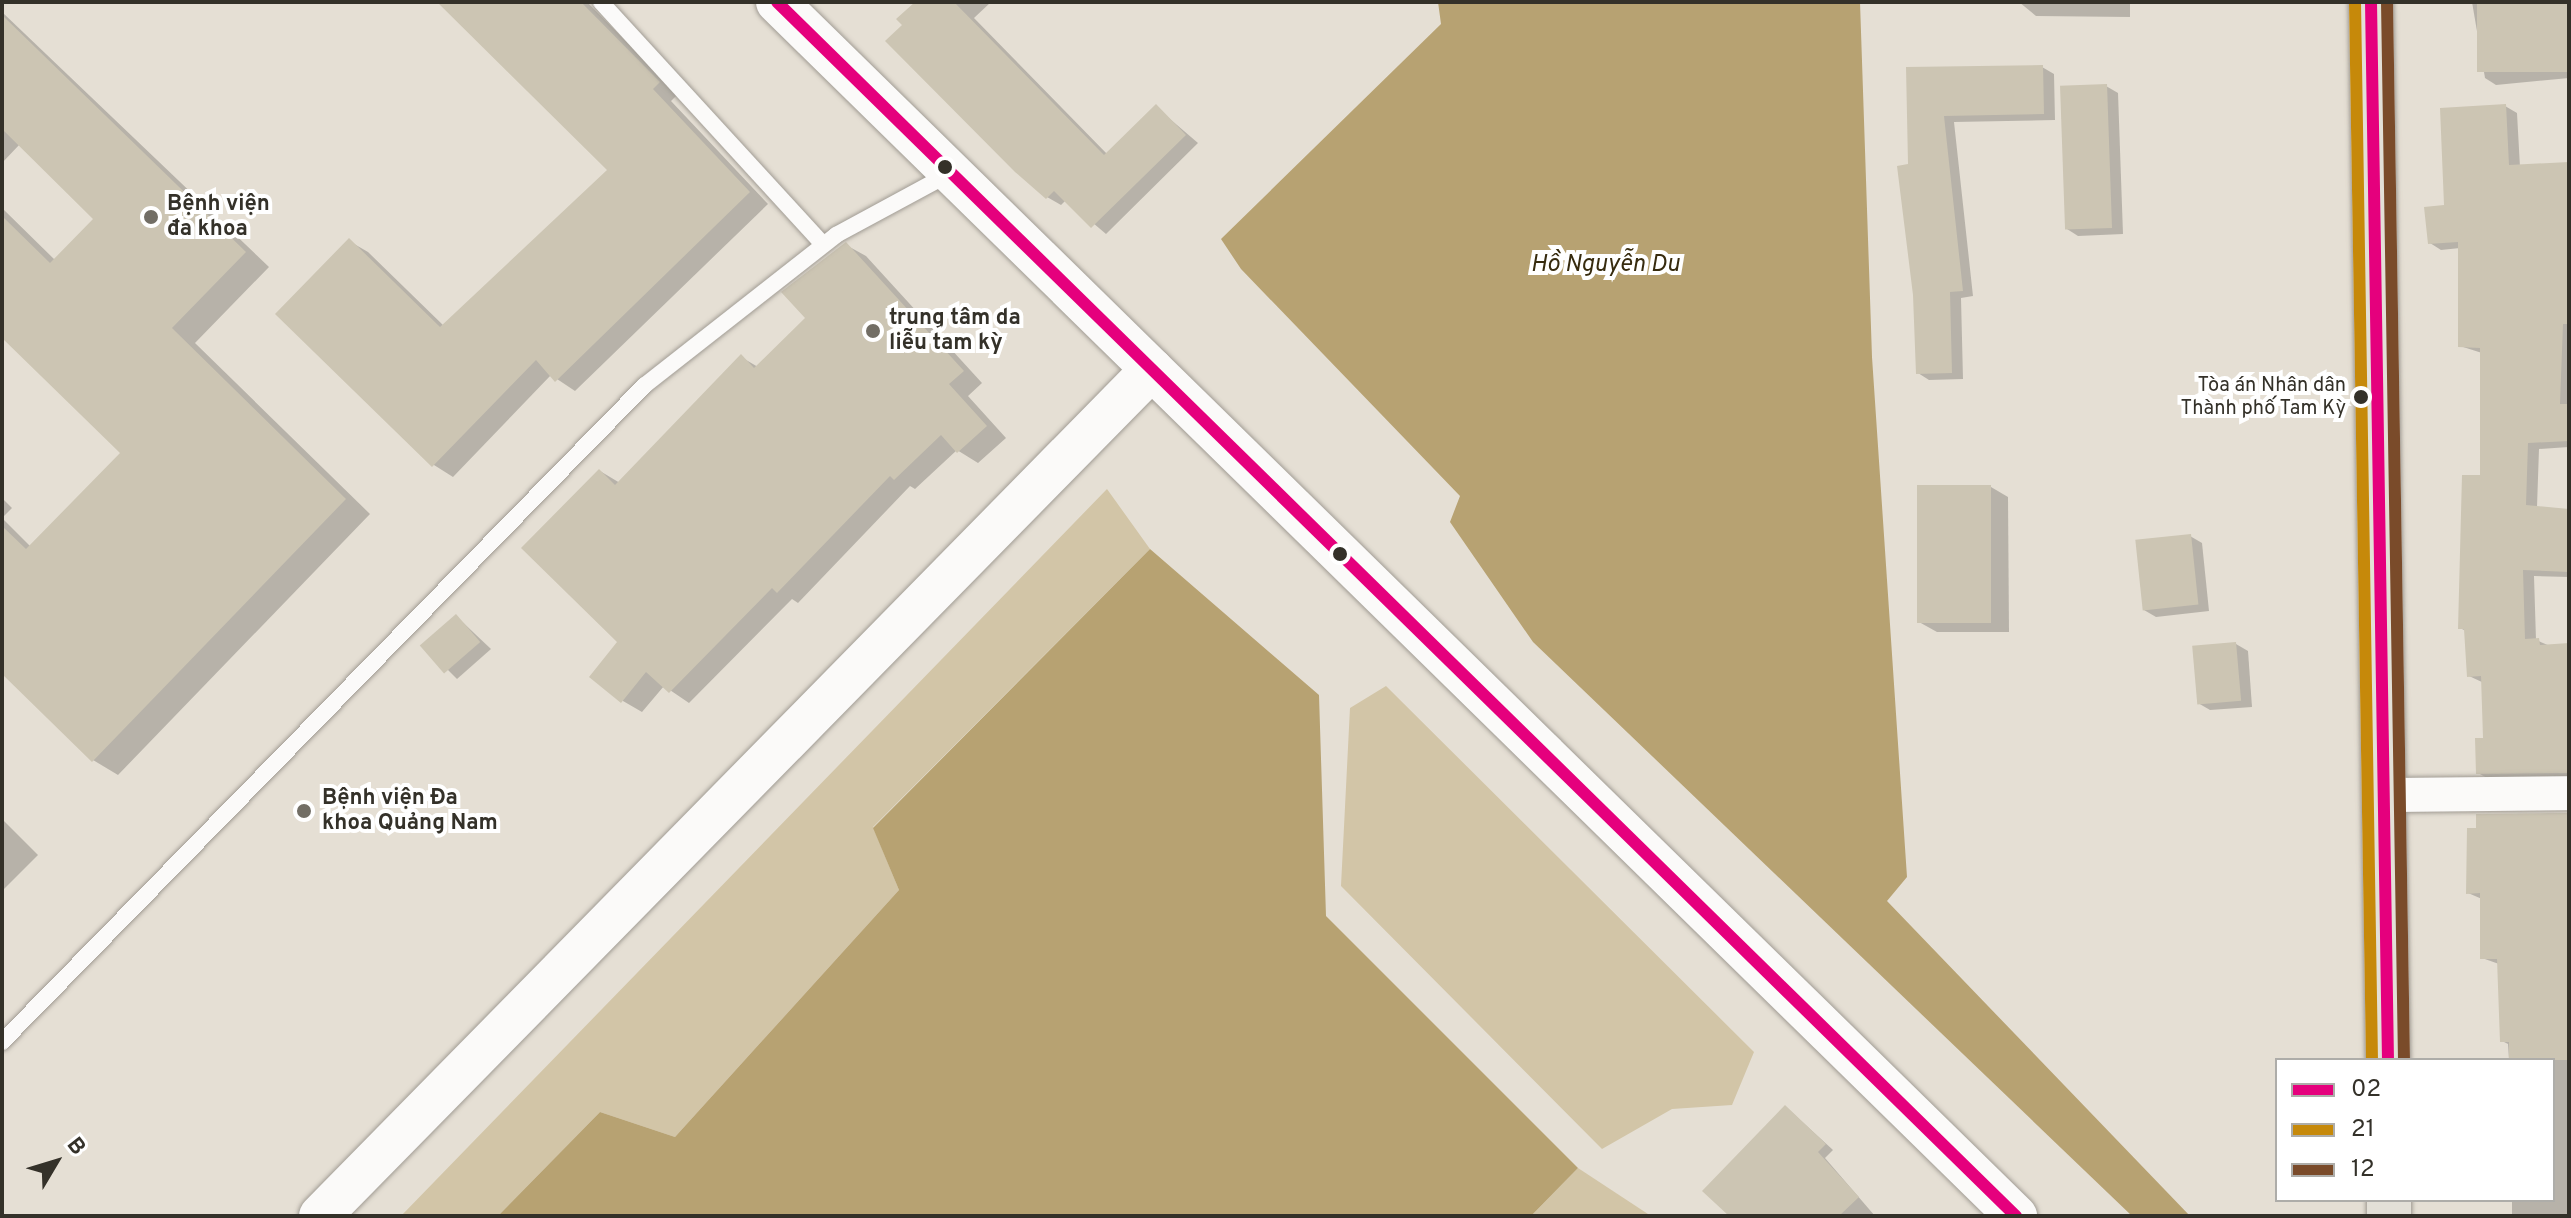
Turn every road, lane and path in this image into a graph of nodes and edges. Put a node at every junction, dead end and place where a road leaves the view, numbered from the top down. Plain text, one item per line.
1 (601, 2) edge
2 (777, 2) edge
3 (2371, 2) edge
4 (949, 174) junction
5 (823, 244) junction
6 (1152, 369) junction
7 (2569, 793) edge
8 (2387, 795) junction
9 (2, 1042) edge
10 (2388, 1058) edge
11 (320, 1216) edge
12 (2016, 1216) edge

1 - 5 lane
2 - 4 street
3 - 8 main road
4 - 5 lane
4 - 6 street
5 - 9 lane
6 - 11 street
6 - 12 street
7 - 8 street
8 - 10 main road

